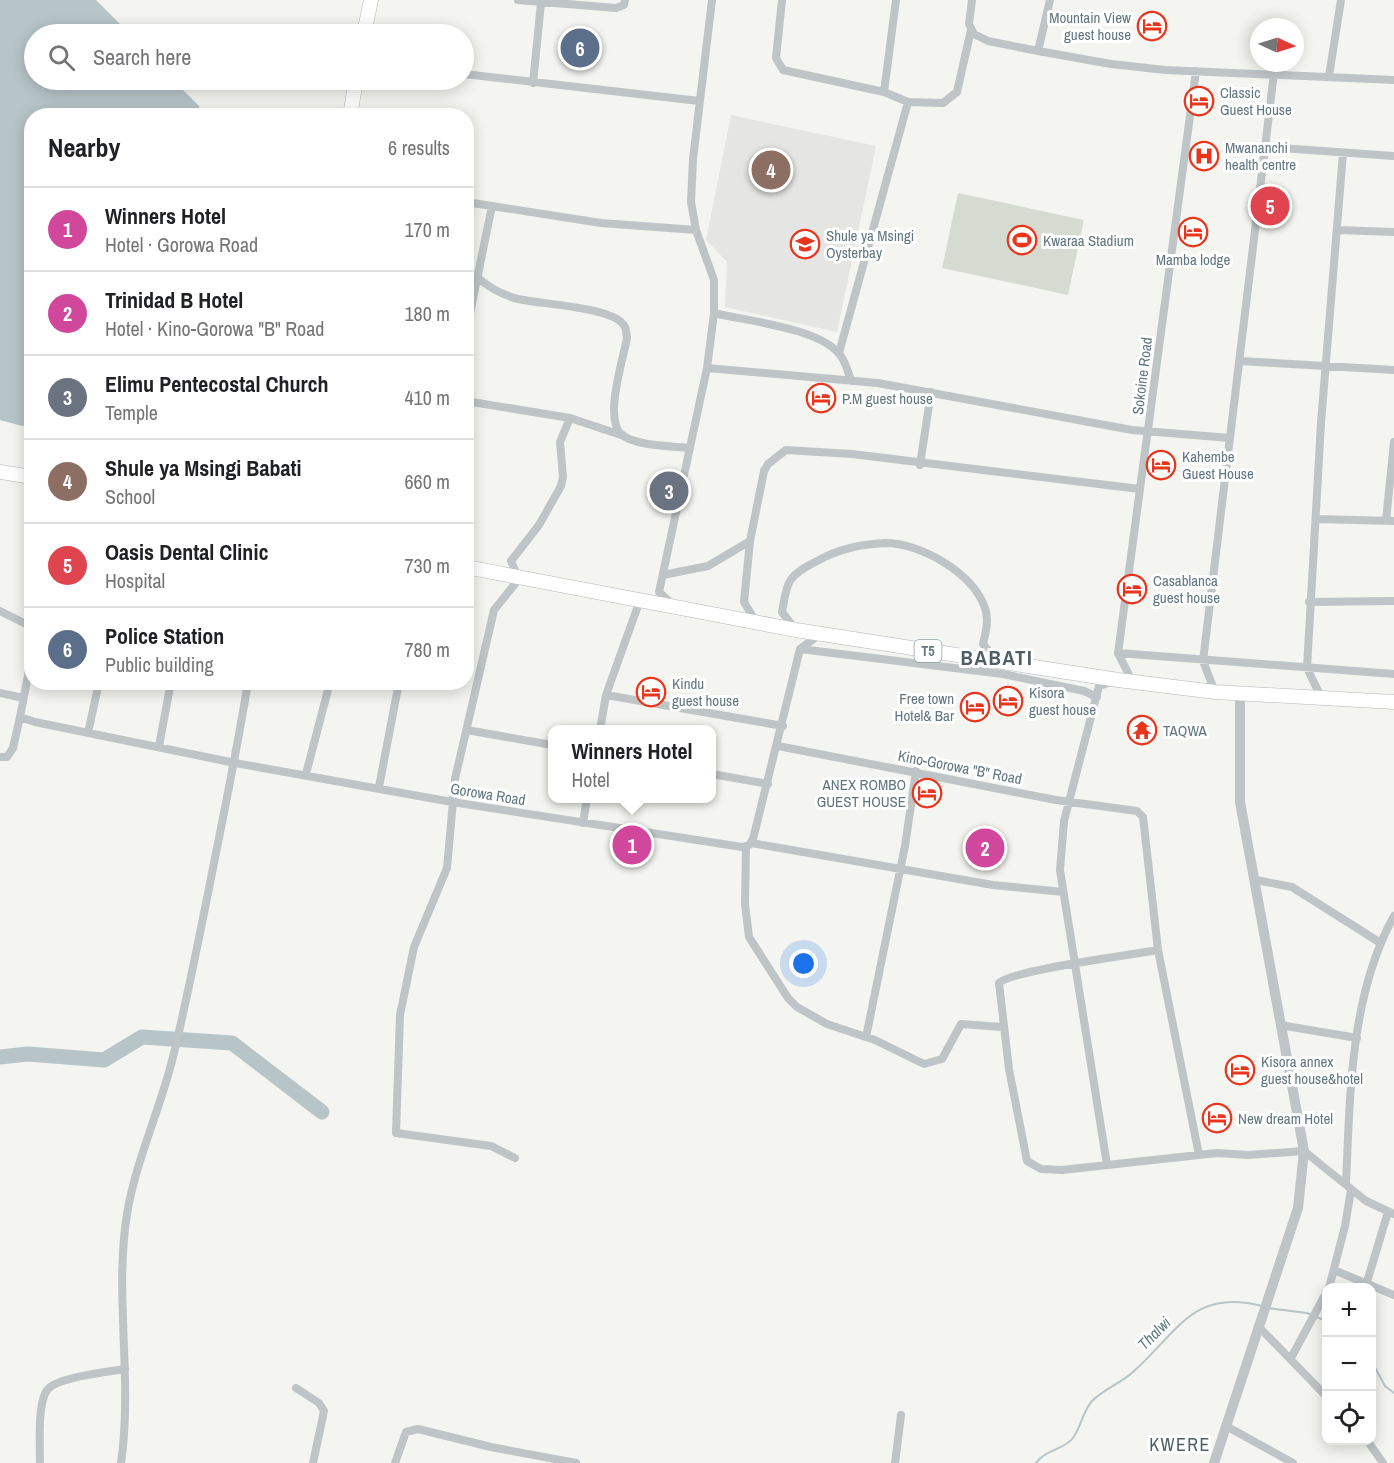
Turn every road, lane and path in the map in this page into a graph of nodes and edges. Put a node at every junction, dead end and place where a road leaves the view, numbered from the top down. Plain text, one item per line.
1 (371, 0) edge
2 (518, 0) edge
3 (625, 0) edge
4 (712, 0) edge
5 (782, 0) edge
6 (897, 0) edge
7 (972, 0) edge
8 (1050, 0) edge
9 (1341, 0) edge
10 (542, 3) junction
11 (366, 24) edge
12 (971, 30) junction
13 (1038, 51) junction
14 (1196, 71) junction
15 (1274, 74) junction
16 (474, 75) edge
17 (1329, 76) junction
18 (1394, 80) edge
19 (533, 82) junction
20 (354, 90) edge
21 (884, 92) junction
22 (699, 101) junction
23 (908, 102) junction
24 (351, 108) edge
25 (1265, 147) junction
26 (1343, 153) junction
27 (1394, 156) edge
28 (474, 203) edge
29 (492, 206) junction
30 (696, 230) junction
31 (1338, 230) junction
32 (1394, 232) edge
33 (478, 278) junction
34 (474, 296) edge
35 (714, 313) junction
36 (839, 353) junction
37 (1240, 361) junction
38 (1325, 366) junction
39 (707, 368) junction
40 (1394, 370) edge
41 (851, 381) junction
42 (932, 392) junction
43 (474, 402) edge
44 (570, 418) junction
45 (1148, 433) junction
46 (621, 435) junction
47 (1230, 438) junction
48 (1394, 442) edge
49 (689, 448) junction
50 (920, 465) junction
51 (0, 472) edge
52 (24, 476) edge
53 (1140, 489) junction
54 (1316, 519) junction
55 (1390, 521) edge
56 (750, 541) junction
57 (474, 569) edge
58 (663, 575) junction
59 (519, 579) junction
60 (640, 599) junction
61 (1394, 601) edge
62 (1310, 602) junction
63 (674, 606) junction
64 (0, 611) edge
65 (24, 623) edge
66 (756, 623) junction
67 (796, 630) junction
68 (820, 634) junction
69 (800, 648) junction
70 (1118, 653) junction
71 (997, 661) junction
72 (1203, 661) junction
73 (1020, 665) junction
74 (1307, 668) junction
75 (1003, 674) junction
76 (1394, 674) edge
77 (1125, 681) junction
78 (25, 690) edge
79 (97, 690) edge
80 (170, 690) edge
81 (247, 690) edge
82 (328, 690) edge
83 (397, 690) edge
84 (1215, 692) junction
85 (0, 693) edge
86 (1240, 694) junction
87 (606, 695) junction
88 (1097, 697) junction
89 (23, 698) junction
90 (1322, 699) junction
91 (1394, 702) edge
92 (20, 717) junction
93 (601, 725) edge
94 (783, 726) junction
95 (467, 730) junction
96 (88, 733) junction
97 (548, 744) edge
98 (159, 746) junction
99 (778, 746) junction
100 (0, 757) edge
101 (235, 763) junction
102 (916, 771) junction
103 (306, 774) junction
104 (716, 775) edge
105 (768, 784) junction
106 (379, 787) junction
107 (452, 802) junction
108 (1069, 802) junction
109 (586, 803) edge
110 (583, 823) junction
111 (749, 844) junction
112 (898, 868) junction
113 (1256, 880) junction
114 (1063, 892) junction
115 (1394, 916) edge
116 (1379, 942) junction
117 (1158, 950) junction
118 (1075, 965) junction
119 (1280, 1025) junction
120 (1002, 1027) junction
121 (866, 1037) junction
122 (1357, 1038) junction
123 (1304, 1151) junction
124 (1199, 1155) junction
125 (515, 1158) dead end
126 (1107, 1165) junction
127 (1348, 1187) junction
128 (1391, 1213) edge
129 (1334, 1270) junction
130 (1367, 1282) junction
131 (1330, 1283) edge
132 (1394, 1294) edge
133 (1322, 1300) edge
134 (1260, 1320) junction
135 (1291, 1358) junction
136 (125, 1369) junction
137 (296, 1388) dead end
138 (1322, 1392) edge
139 (901, 1415) dead end
140 (1226, 1426) junction
141 (1370, 1445) edge
142 (39, 1463) edge
143 (121, 1463) edge
144 (313, 1463) edge
145 (395, 1463) edge
146 (576, 1463) edge
147 (895, 1463) edge
148 (1214, 1463) edge
149 (1293, 1463) edge
150 (1383, 1463) edge

1 - 11 highway
2 - 10 street
3 - 10 street
4 - 22 street
5 - 21 street
6 - 21 street
7 - 12 street
8 - 13 street
9 - 17 street
10 - 19 street
12 - 13 street
12 - 23 street
13 - 14 street
14 - 15 street
14 - 45 street, Sokoine Road
15 - 17 street
15 - 25 street
16 - 19 street
17 - 18 street
19 - 22 street
20 - 24 highway
21 - 23 street
22 - 30 street
23 - 36 street
25 - 26 street
25 - 37 street
26 - 27 street
26 - 31 street
28 - 29 street
29 - 30 street
29 - 33 street
30 - 35 street
31 - 32 street
31 - 38 street
33 - 34 street
33 - 46 street
35 - 36 street
35 - 39 street
36 - 41 street
37 - 38 street
37 - 47 street
38 - 40 street
38 - 54 street
39 - 41 street
39 - 49 street
41 - 42 street
42 - 45 street
42 - 50 street
43 - 44 street
44 - 46 street
44 - 59 street
45 - 47 street
45 - 53 street, Sokoine Road
46 - 49 street
47 - 72 street
48 - 55 street
49 - 58 street
50 - 53 street
50 - 56 street
51 - 52 highway
53 - 70 street, Sokoine Road
54 - 55 street
54 - 62 street
56 - 58 street
56 - 66 street
57 - 59 highway, T5
58 - 63 street
59 - 60 highway, T5
59 - 95 street
60 - 63 highway, T5
60 - 87 street
61 - 62 street
62 - 74 street
63 - 66 highway, T5
64 - 65 street
66 - 67 highway, T5
67 - 68 highway, T5
67 - 71 street
68 - 69 street
68 - 71 highway, T5
69 - 75 street
69 - 94 street
70 - 72 street
70 - 77 street
71 - 73 highway, T5
72 - 74 street
72 - 84 street
73 - 75 street
73 - 77 highway, T5
74 - 76 street
74 - 90 street
75 - 88 street
77 - 84 highway, T5
77 - 88 street
78 - 89 street
79 - 96 street
80 - 98 street
81 - 101 street
82 - 103 street
83 - 106 street
84 - 86 highway, T5
85 - 89 street
86 - 90 highway, T5
86 - 113 street
87 - 93 street
87 - 94 street
88 - 108 street
89 - 92 street
90 - 91 highway, T5
92 - 96 street, Gorowa Road
92 - 100 street
94 - 99 street
95 - 97 street
95 - 107 street
96 - 98 street, Gorowa Road
98 - 101 street, Gorowa Road
99 - 102 street, Kino-Gorowa "B" Road
99 - 105 street
101 - 103 street, Gorowa Road
101 - 136 street
102 - 108 street, Kino-Gorowa "B" Road
102 - 112 street
103 - 106 street, Gorowa Road
104 - 105 street
105 - 111 street
106 - 107 street, Gorowa Road
107 - 110 street, Gorowa Road
107 - 125 street
108 - 114 street
108 - 117 street, Kino-Gorowa "B" Road
109 - 110 street
110 - 111 street, Gorowa Road
111 - 112 street, Gorowa Road
111 - 121 street
112 - 114 street, Gorowa Road
112 - 121 street
113 - 116 street
113 - 119 street
114 - 118 street
115 - 116 street
116 - 122 street
117 - 118 street
117 - 124 street
118 - 120 street
118 - 126 street
119 - 122 street
119 - 123 street
120 - 121 street
120 - 126 street
122 - 127 street
123 - 124 street
123 - 127 street
123 - 134 street
124 - 126 street
127 - 128 street
127 - 129 street
128 - 130 street
129 - 130 street
129 - 131 street
130 - 132 street
133 - 135 street
134 - 135 street
134 - 140 street
135 - 138 street
136 - 142 street
136 - 143 street
137 - 144 street
139 - 147 street
140 - 148 street
140 - 149 street
141 - 150 street
145 - 146 street

